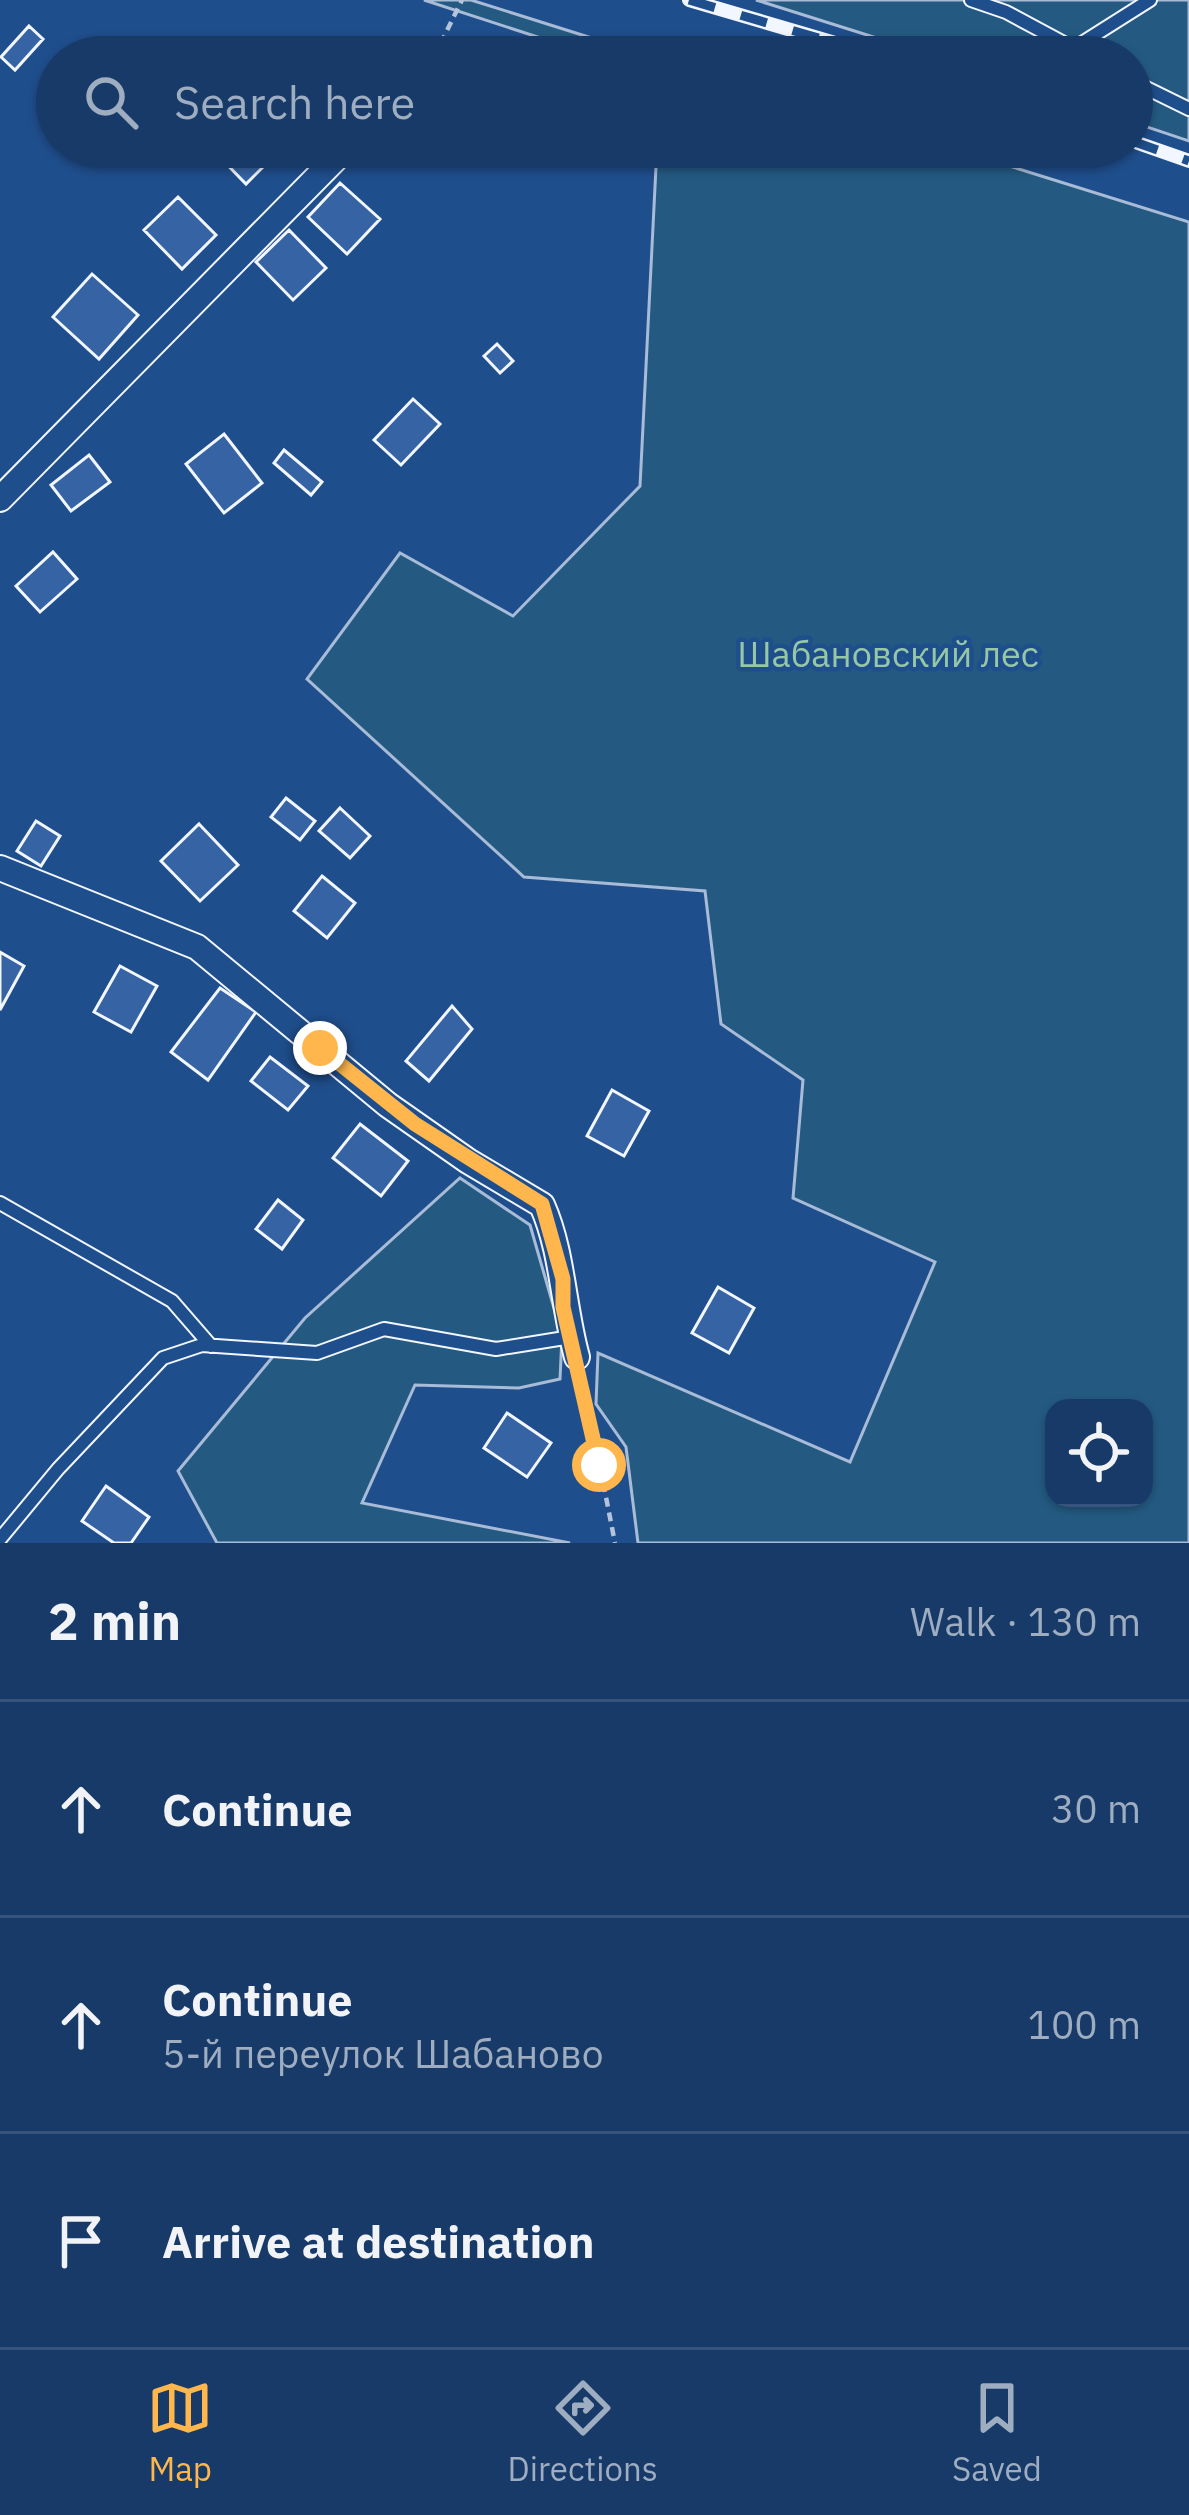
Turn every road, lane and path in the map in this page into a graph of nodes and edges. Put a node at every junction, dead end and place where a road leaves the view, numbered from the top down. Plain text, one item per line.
1 (462, 0) edge
2 (971, 0) edge
3 (1150, 0) edge
4 (444, 36) edge
5 (1051, 36) edge
6 (1093, 36) edge
7 (1153, 91) edge
8 (1189, 109) edge
9 (326, 168) edge
10 (0, 499) edge
11 (0, 868) edge
12 (0, 1203) edge
13 (211, 1346) junction
14 (574, 1347) junction
15 (0, 1539) edge
16 (615, 1543) edge

1 - 4 path
2 - 5 lane
3 - 6 lane
7 - 8 lane
9 - 10 street
11 - 14 street
12 - 13 lane
13 - 14 lane
13 - 15 lane
14 - 16 path

